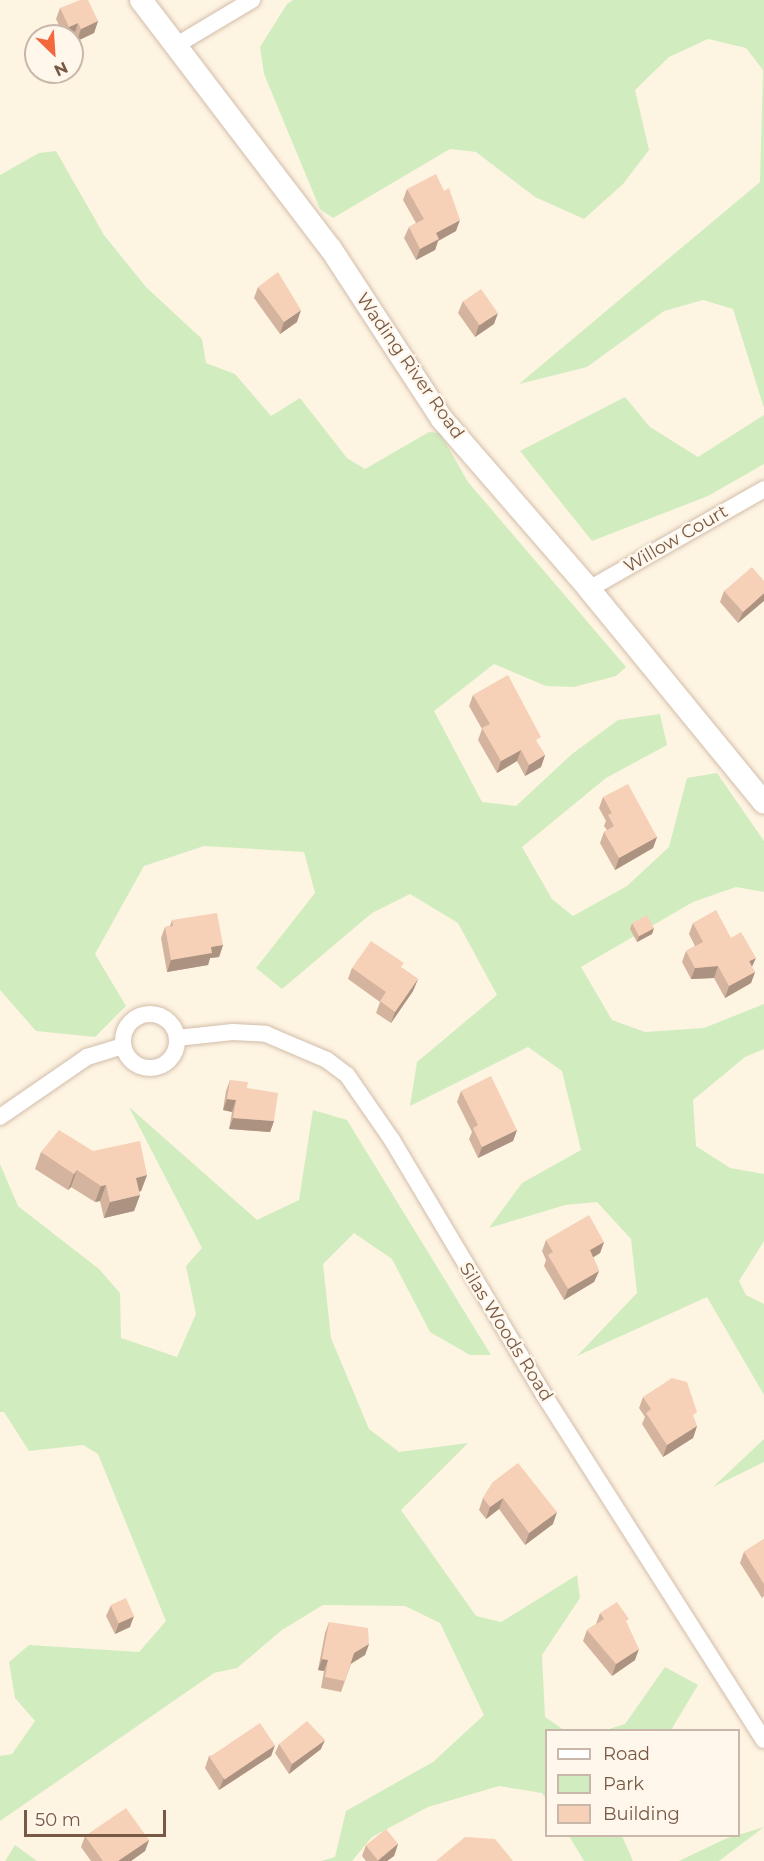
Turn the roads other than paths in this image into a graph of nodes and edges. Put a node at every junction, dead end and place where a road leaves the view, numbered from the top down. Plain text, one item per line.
1 (141, 0) edge
2 (252, 0) edge
3 (175, 46) junction
4 (764, 489) edge
5 (589, 589) junction
6 (764, 803) edge
7 (177, 1038) junction
8 (123, 1046) junction
9 (0, 1117) edge
10 (764, 1740) edge

1 - 3 main road, Wading River Road
2 - 3 street
3 - 5 main road, Wading River Road
4 - 5 street, Willow Court
5 - 6 main road, Wading River Road
7 - 8 street
7 - 8 street
7 - 10 street, Silas Woods Road
8 - 9 street

